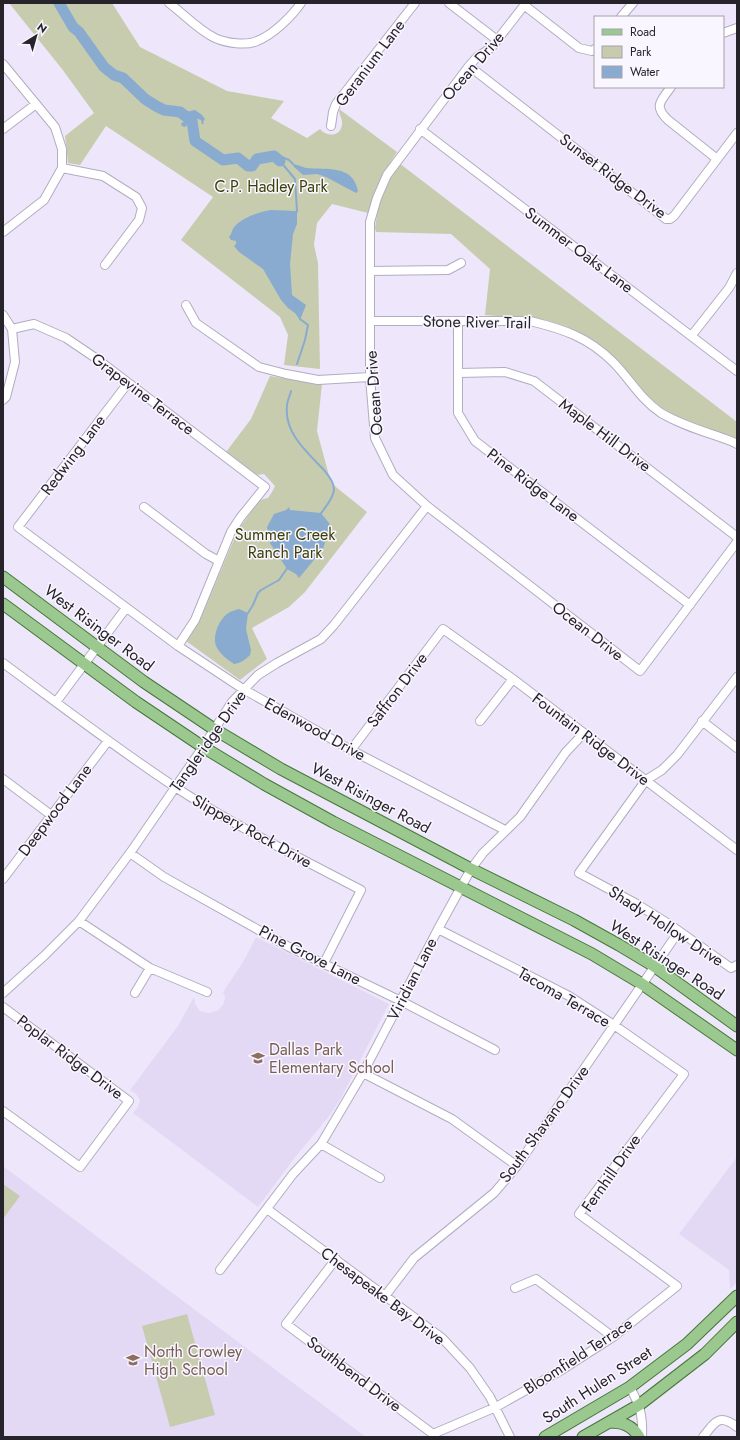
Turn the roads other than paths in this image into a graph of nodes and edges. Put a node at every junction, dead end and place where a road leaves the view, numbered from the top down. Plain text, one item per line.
1 (301, 3) edge
2 (415, 3) edge
3 (449, 3) edge
4 (633, 3) edge
5 (171, 4) edge
6 (525, 4) edge
7 (623, 16) edge
8 (737, 28) edge
9 (724, 33) edge
10 (497, 40) junction
11 (594, 50) edge
12 (3, 64) edge
13 (469, 66) junction
14 (670, 88) edge
15 (36, 104) junction
16 (331, 126) dead end
17 (3, 129) edge
18 (420, 129) junction
19 (737, 133) edge
20 (717, 159) junction
21 (62, 168) junction
22 (3, 232) edge
23 (461, 263) dead end
24 (105, 265) dead end
25 (370, 271) junction
26 (737, 273) edge
27 (186, 306) dead end
28 (3, 316) edge
29 (458, 321) junction
30 (370, 322) junction
31 (12, 329) junction
32 (692, 335) junction
33 (737, 371) edge
34 (458, 373) junction
35 (370, 377) junction
36 (128, 383) junction
37 (3, 400) edge
38 (737, 444) edge
39 (427, 506) junction
40 (144, 507) dead end
41 (18, 527) joint
42 (737, 537) edge
43 (737, 542) edge
44 (219, 561) junction
45 (3, 577) edge
46 (3, 604) edge
47 (690, 605) junction
48 (126, 608) junction
49 (443, 629) joint
50 (98, 646) junction
51 (178, 646) junction
52 (3, 663) edge
53 (84, 664) junction
54 (737, 677) edge
55 (513, 680) junction
56 (243, 689) junction
57 (56, 702) junction
58 (480, 721) dead end
59 (702, 721) junction
60 (214, 729) junction
61 (584, 733) junction
62 (108, 741) junction
63 (203, 747) junction
64 (737, 748) edge
65 (351, 750) junction
66 (3, 779) edge
67 (646, 780) junction
68 (176, 787) junction
69 (50, 815) junction
70 (505, 830) junction
71 (737, 850) edge
72 (130, 853) junction
73 (471, 869) junction
74 (3, 879) edge
75 (460, 887) junction
76 (79, 921) junction
77 (438, 929) junction
78 (679, 931) junction
79 (324, 963) junction
80 (654, 966) junction
81 (734, 966) edge
82 (150, 968) junction
83 (642, 984) junction
84 (207, 992) dead end
85 (3, 993) edge
86 (135, 993) dead end
87 (401, 1001) junction
88 (3, 1007) edge
89 (614, 1025) junction
90 (737, 1026) edge
91 (495, 1050) dead end
92 (737, 1050) edge
93 (364, 1073) junction
94 (684, 1074) joint
95 (3, 1111) edge
96 (321, 1144) junction
97 (517, 1166) junction
98 (380, 1178) dead end
99 (267, 1209) junction
100 (336, 1259) junction
101 (220, 1270) dead end
102 (677, 1286) joint
103 (515, 1288) dead end
104 (385, 1296) junction
105 (737, 1296) edge
106 (737, 1322) edge
107 (613, 1337) junction
108 (630, 1386) junction
109 (639, 1405) junction
110 (496, 1407) junction
111 (609, 1422) junction
112 (737, 1427) edge
113 (510, 1437) edge
114 (546, 1437) edge
115 (583, 1437) edge
116 (640, 1437) edge
117 (703, 1437) edge

1 - 5 street
2 - 16 street, Geranium Lane
3 - 10 street
4 - 7 street
6 - 10 street, Ocean Drive
6 - 11 street
8 - 9 street
10 - 13 street, Ocean Drive
12 - 15 street
13 - 18 street, Ocean Drive
13 - 20 street, Sunset Ridge Drive
14 - 20 street
15 - 17 street
15 - 21 street
18 - 25 street, Ocean Drive
18 - 32 street, Summer Oaks Lane
19 - 20 street, Sunset Ridge Drive
21 - 22 street
21 - 24 street
23 - 25 street
25 - 30 street, Ocean Drive
26 - 32 street
27 - 35 street
28 - 31 street
29 - 30 street, Stone River Trail
29 - 34 street, Pine Ridge Lane
29 - 38 street, Stone River Trail
30 - 35 street, Ocean Drive
31 - 36 street, Grapevine Terrace
31 - 37 street
32 - 33 street, Summer Oaks Lane
34 - 42 street, Maple Hill Drive
34 - 47 street, Pine Ridge Lane
35 - 39 street, Ocean Drive
36 - 41 street, Redwing Lane
36 - 44 street, Grapevine Terrace
39 - 47 street, Ocean Drive
39 - 56 street, Tangleridge Drive
40 - 44 street
41 - 48 street, Edenwood Drive
43 - 47 street, Ocean Drive
44 - 51 street
45 - 50 main road, West Risinger Road
46 - 53 main road, West Risinger Road
48 - 50 street
48 - 51 street, Edenwood Drive
49 - 55 street, Fountain Ridge Drive
49 - 65 street, Saffron Drive
50 - 53 street
50 - 60 main road, West Risinger Road
51 - 56 street, Edenwood Drive
52 - 57 street, Slippery Rock Drive
53 - 57 street
53 - 63 main road, West Risinger Road
54 - 59 street
55 - 58 street
55 - 61 street, Fountain Ridge Drive
56 - 60 street, Tangleridge Drive
56 - 65 street, Edenwood Drive
57 - 62 street, Slippery Rock Drive
59 - 64 street
59 - 67 street
60 - 63 street, Tangleridge Drive
60 - 73 main road, West Risinger Road
61 - 67 street, Fountain Ridge Drive
61 - 70 street, Viridian Lane
62 - 68 street, Slippery Rock Drive
62 - 69 street, Deepwood Lane
63 - 68 street, Tangleridge Drive
63 - 75 main road, West Risinger Road
65 - 70 street, Edenwood Drive
66 - 69 street
67 - 71 street, Fountain Ridge Drive
67 - 78 street, Shady Hollow Drive
68 - 72 street, Tangleridge Drive
68 - 79 street, Slippery Rock Drive
69 - 74 street, Deepwood Lane
70 - 73 street, Viridian Lane
72 - 76 street, Tangleridge Drive
72 - 79 street, Pine Grove Lane
73 - 75 street, Viridian Lane
73 - 80 main road, West Risinger Road
75 - 77 street, Viridian Lane
75 - 83 main road, West Risinger Road
76 - 82 street
76 - 85 street, Tangleridge Drive
77 - 87 street, Viridian Lane
77 - 89 street, Tacoma Terrace
78 - 80 street, South Shavano Drive
78 - 81 street, Shady Hollow Drive
79 - 87 street, Pine Grove Lane
80 - 83 street, South Shavano Drive
80 - 90 main road, West Risinger Road
82 - 84 street
82 - 86 street
83 - 89 street, South Shavano Drive
83 - 92 main road, West Risinger Road
87 - 91 street, Pine Grove Lane
87 - 93 street, Viridian Lane
88 - 95 street, Poplar Ridge Drive
89 - 94 street, Tacoma Terrace
89 - 97 street, South Shavano Drive
93 - 96 street, Viridian Lane
93 - 97 street
94 - 102 street, Fernhill Drive
96 - 98 street
96 - 99 street, Viridian Lane
97 - 104 street, South Shavano Drive
99 - 100 street, Chesapeake Bay Drive
99 - 101 street, Viridian Lane
100 - 104 street, Chesapeake Bay Drive
100 - 110 street, Southbend Drive
102 - 107 street, Bloomfield Terrace
103 - 107 street
104 - 110 street, Chesapeake Bay Drive
105 - 108 main road, South Hulen Street
106 - 109 main road
107 - 110 street, Bloomfield Terrace
108 - 109 street
108 - 114 main road, South Hulen Street
109 - 111 main road
109 - 116 street
110 - 113 street, Chesapeake Bay Drive
111 - 115 main road
111 - 116 main road
112 - 117 street

